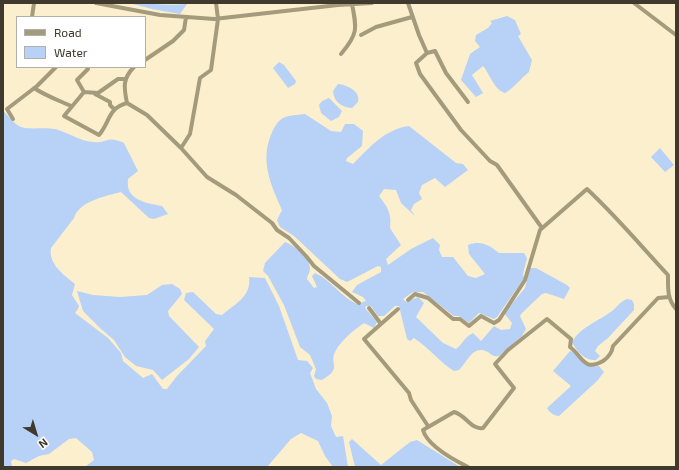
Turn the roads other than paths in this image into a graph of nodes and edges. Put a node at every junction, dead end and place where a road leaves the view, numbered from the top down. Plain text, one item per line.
1 (34, 3) edge
2 (96, 3) edge
3 (216, 3) edge
4 (372, 3) edge
5 (408, 3) edge
6 (634, 3) edge
7 (352, 4) junction
8 (131, 11) junction
9 (32, 16) edge
10 (130, 16) edge
11 (186, 17) junction
12 (412, 17) junction
13 (218, 18) junction
14 (676, 34) edge
15 (361, 35) dead end
16 (427, 52) junction
17 (341, 54) dead end
18 (146, 59) edge
19 (55, 68) edge
20 (88, 68) edge
21 (132, 68) edge
22 (125, 79) junction
23 (34, 88) junction
24 (84, 92) junction
25 (95, 94) junction
26 (468, 102) dead end
27 (126, 104) junction
28 (71, 106) junction
29 (114, 109) junction
30 (13, 119) dead end
31 (181, 148) junction
32 (542, 228) junction
33 (669, 297) junction
34 (408, 300) dead end
35 (360, 303) dead end
36 (369, 308) dead end
37 (398, 309) dead end
38 (676, 309) edge
39 (381, 324) junction
40 (428, 426) junction
41 (468, 467) edge

1 - 9 street
2 - 8 street
3 - 13 street
4 - 7 street
5 - 12 street
6 - 14 street
7 - 13 street
7 - 17 street
8 - 10 street
8 - 11 street
11 - 13 street
11 - 18 street
12 - 15 street
12 - 16 street
13 - 31 street
16 - 26 street
16 - 32 street
19 - 23 street
20 - 24 street
21 - 22 street
22 - 25 street
22 - 27 street
23 - 28 street
23 - 30 street
24 - 25 street
24 - 28 street
25 - 29 street
27 - 29 street
27 - 31 street
28 - 29 street
31 - 35 street
32 - 33 street
32 - 34 street
33 - 38 street
33 - 40 street
36 - 39 street
37 - 39 street
39 - 40 street
40 - 41 street

